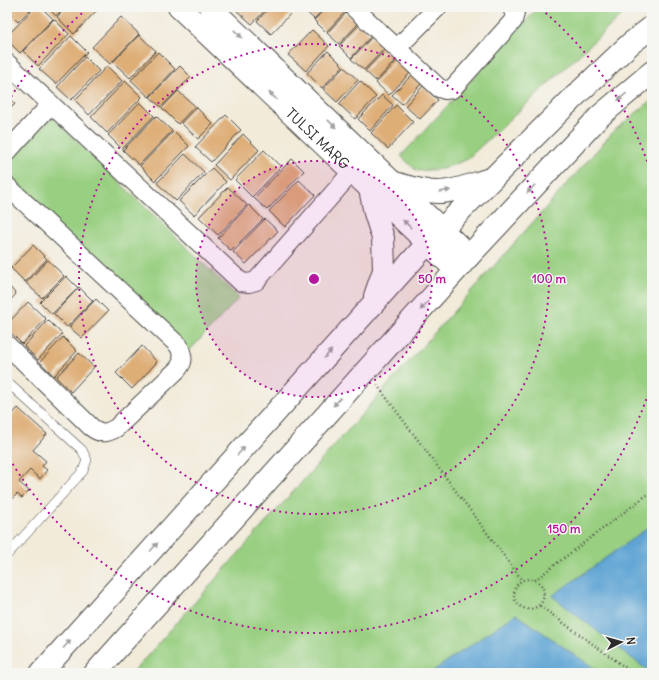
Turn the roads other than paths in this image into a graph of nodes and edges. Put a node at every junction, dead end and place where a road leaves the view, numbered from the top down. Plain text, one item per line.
1 (179, 7) edge
2 (210, 7) edge
3 (354, 7) edge
4 (438, 7) edge
5 (511, 7) edge
6 (652, 27) edge
7 (397, 48) junction
8 (7, 63) edge
9 (652, 72) edge
10 (51, 104) junction
11 (7, 152) edge
12 (352, 172) junction
13 (492, 179) junction
14 (394, 183) junction
15 (7, 186) edge
16 (370, 189) junction
17 (435, 236) junction
18 (463, 263) junction
19 (372, 305) junction
20 (7, 345) edge
21 (9, 387) edge
22 (7, 555) edge
23 (41, 673) edge
24 (95, 673) edge

12 -> 1 street, TULSI MARG
2 -> 14 street, TULSI MARG
3 - 7 street
4 - 7 street
5 - 7 street
6 - 13 street
8 - 10 street
9 -> 18 street
10 - 11 street
10 - 12 street
12 - 16 street, TULSI MARG
14 -> 13 street
13 - 17 street
14 - 17 street, TULSI MARG
15 - 20 street
17 -> 16 street, TULSI MARG
16 - 19 street
17 - 18 street, TULSI MARG
17 - 19 street
18 -> 24 street
23 -> 19 street
21 - 22 lane

